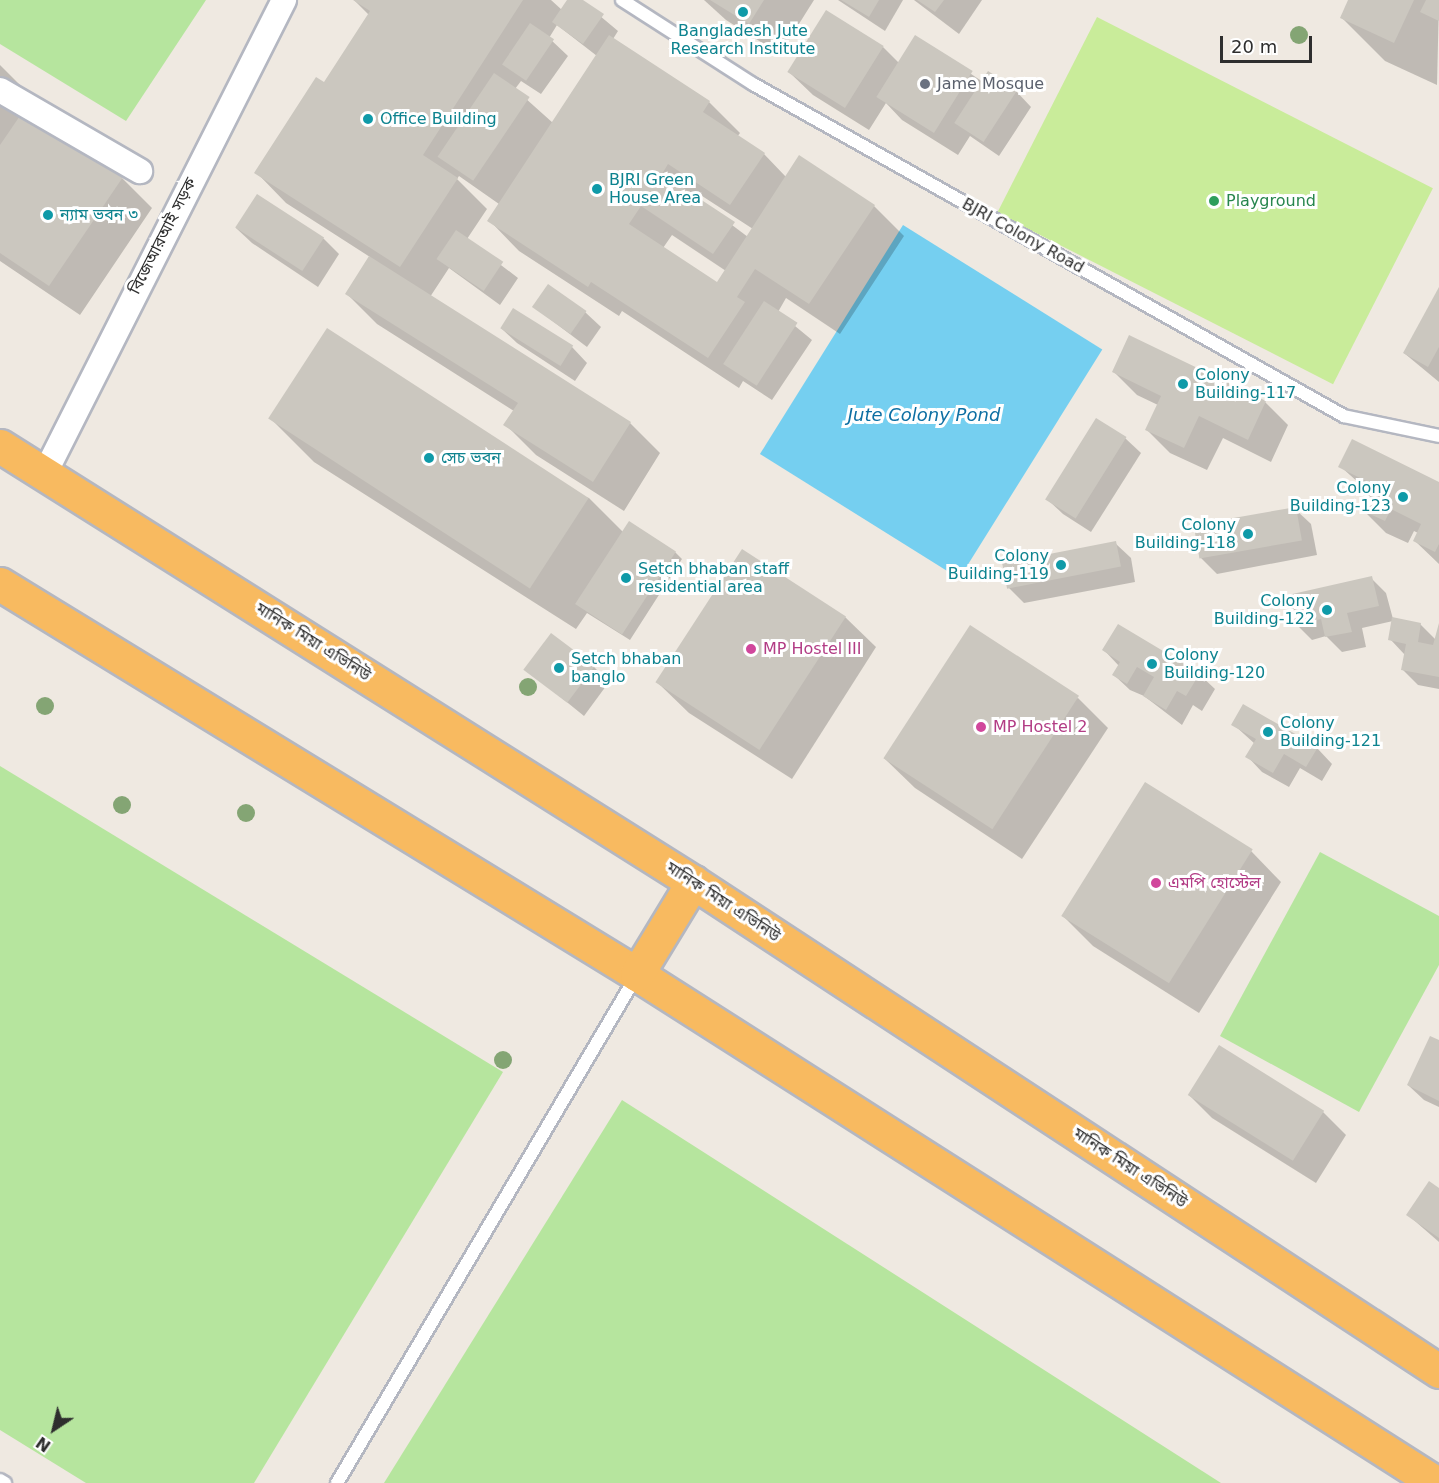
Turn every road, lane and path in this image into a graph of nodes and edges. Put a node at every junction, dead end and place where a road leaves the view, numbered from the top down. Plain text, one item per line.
1 (284, 0) edge
2 (622, 0) edge
3 (0, 90) edge
4 (140, 171) dead end
5 (1439, 436) edge
6 (0, 446) edge
7 (45, 473) junction
8 (0, 584) edge
9 (693, 882) junction
10 (638, 974) junction
11 (1439, 1371) edge
12 (0, 1480) edge
13 (5, 1483) edge
14 (337, 1483) edge
15 (1436, 1483) edge

1 - 7 street, বিজেআরআই সড়ক
2 - 5 lane, BJRI Colony Road
3 - 4 street
6 - 7 highway, মানিক মিয়া এভিনিউ
7 - 9 highway, মানিক মিয়া এভিনিউ
8 - 10 highway
9 - 10 highway
9 - 11 highway, মানিক মিয়া এভিনিউ
10 - 14 lane
10 - 15 highway
12 - 13 lane

